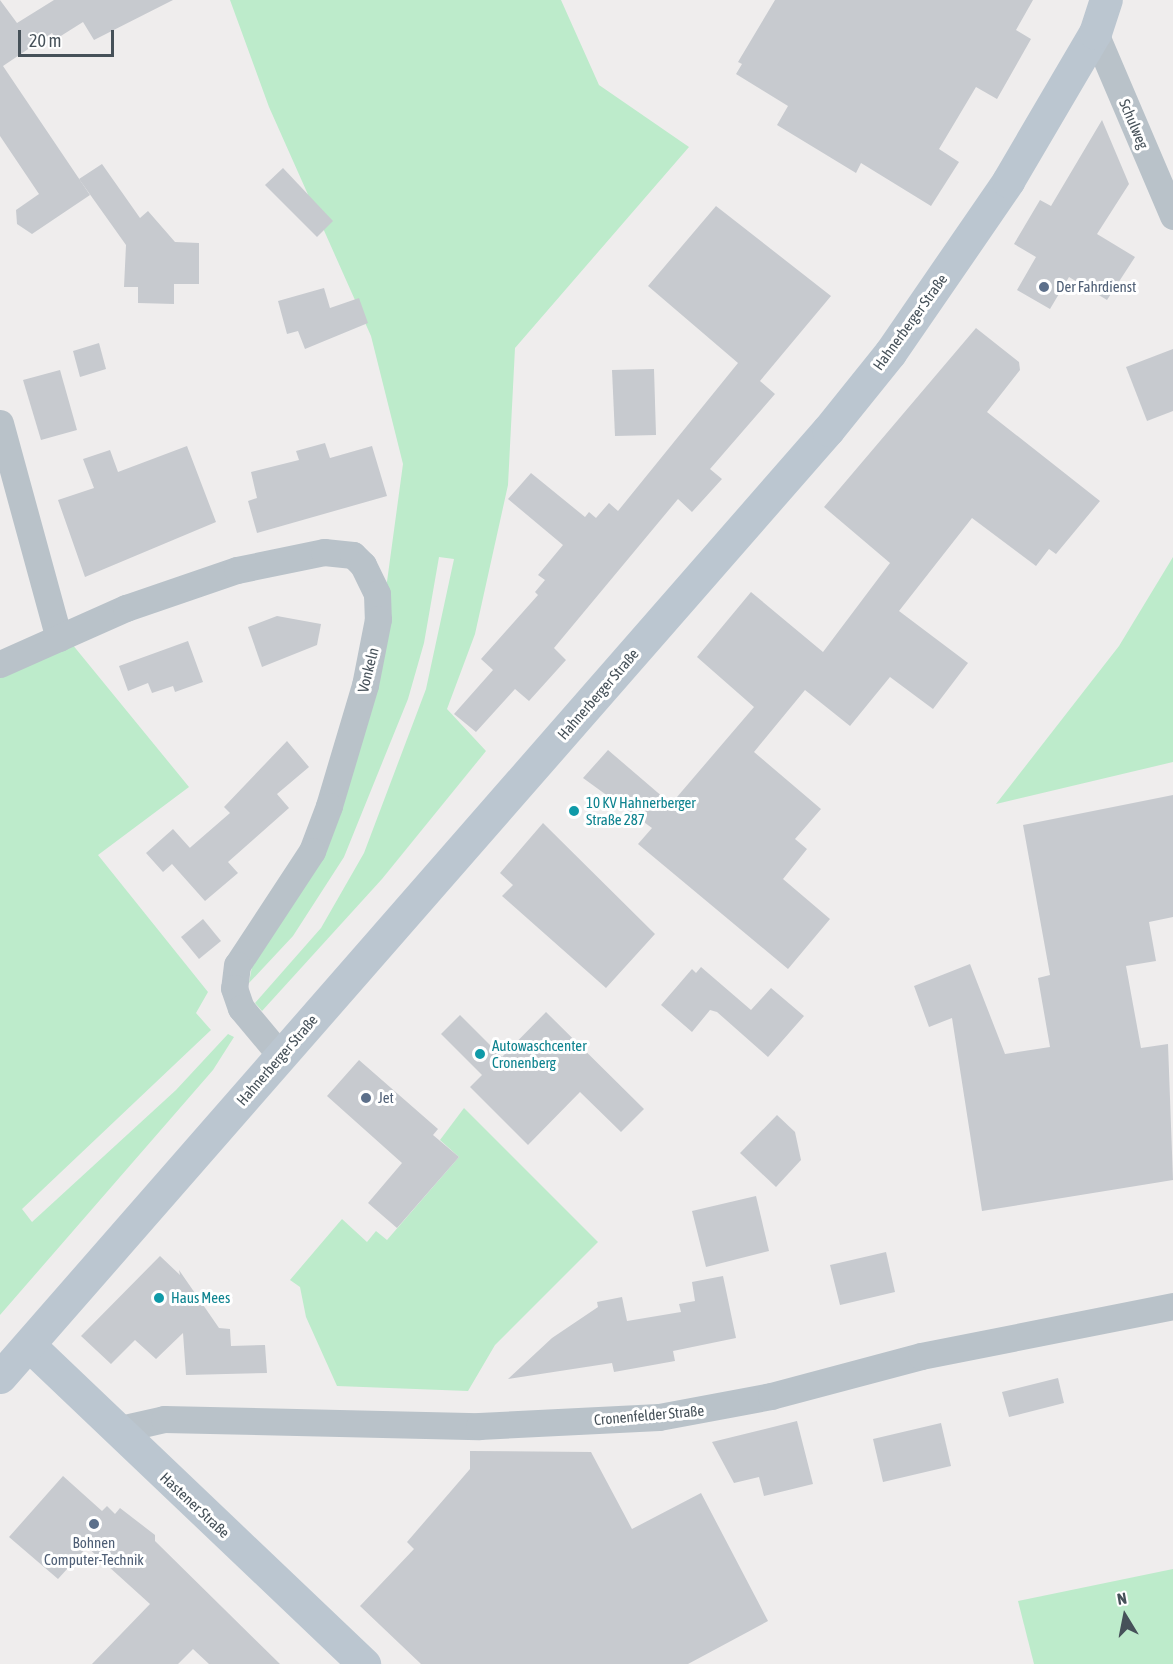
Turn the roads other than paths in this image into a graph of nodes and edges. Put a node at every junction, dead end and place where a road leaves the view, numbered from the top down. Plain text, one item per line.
1 (1106, 0) edge
2 (1095, 33) junction
3 (1173, 216) edge
4 (0, 423) edge
5 (59, 638) junction
6 (0, 664) edge
7 (281, 1056) junction
8 (1173, 1306) edge
9 (29, 1345) junction
10 (0, 1377) edge
11 (116, 1430) junction
12 (364, 1664) edge

1 - 2 main road, Hahnerberger Straße
2 - 3 street, Schulweg
2 - 7 main road, Hahnerberger Straße
4 - 5 street
5 - 6 street, Vonkeln
5 - 7 street, Vonkeln
7 - 9 main road, Hahnerberger Straße
8 - 11 street, Cronenfelder Straße
9 - 10 main road, Hahnerberger Straße
9 - 11 main road, Hastener Straße
11 - 12 main road, Hastener Straße

